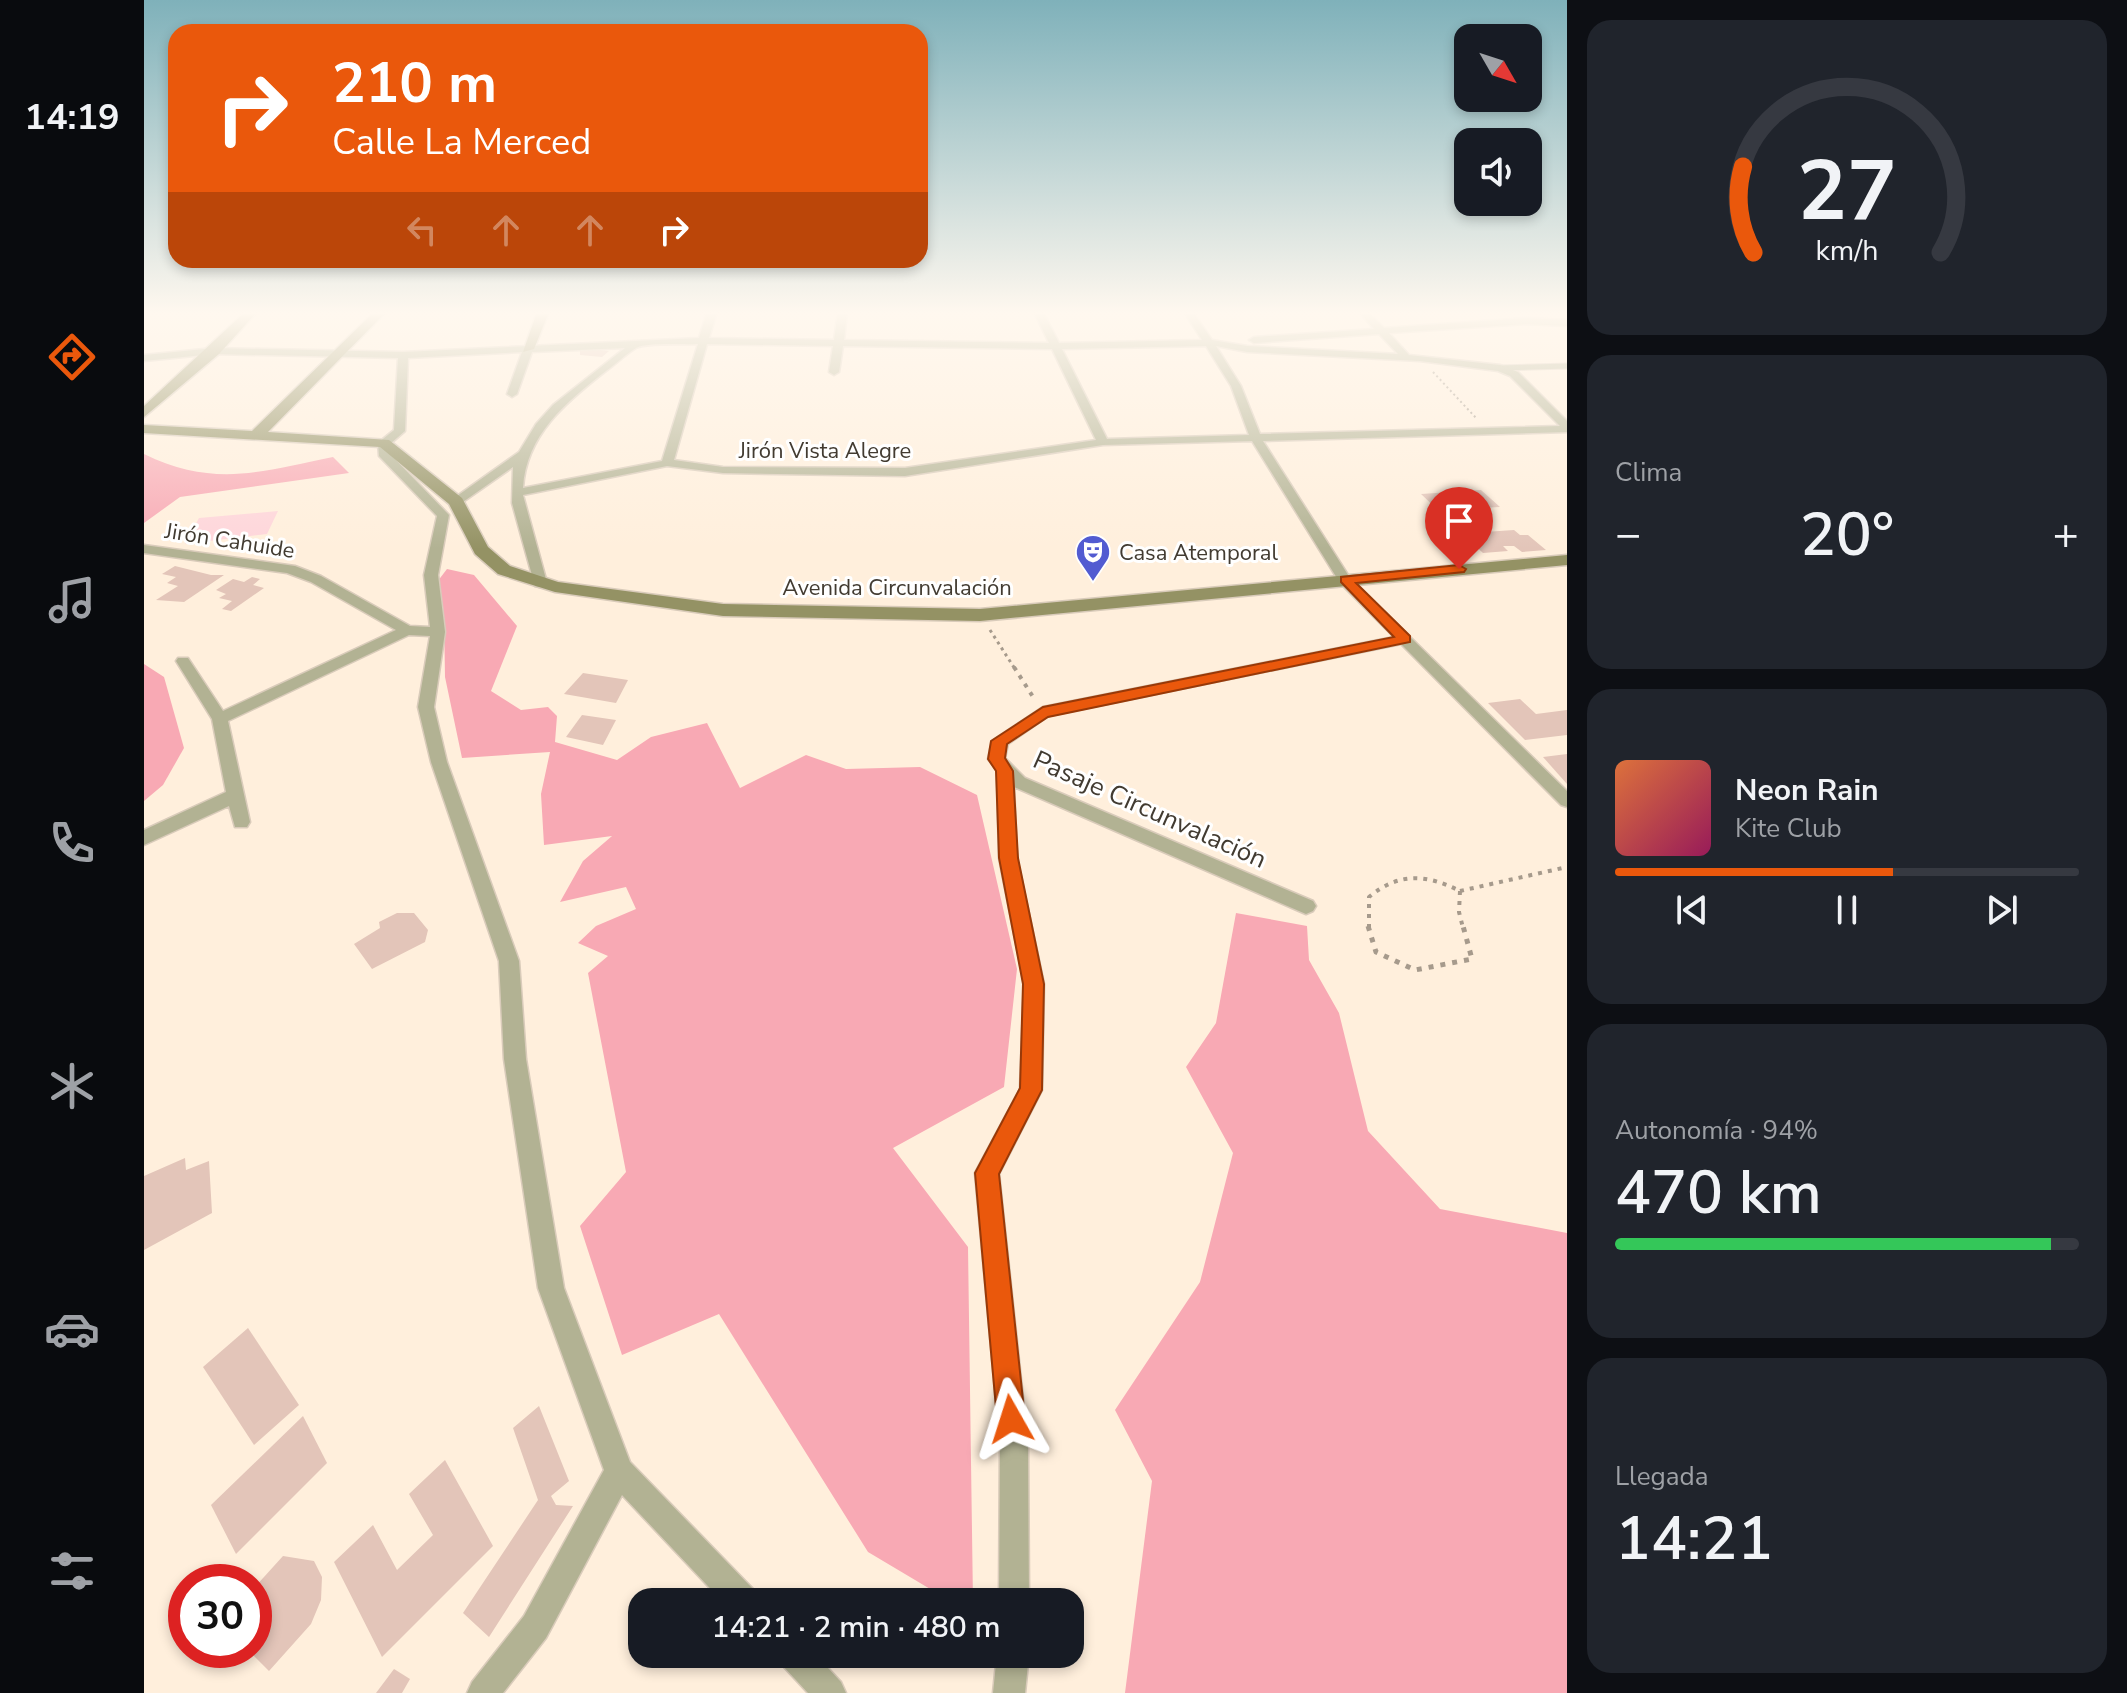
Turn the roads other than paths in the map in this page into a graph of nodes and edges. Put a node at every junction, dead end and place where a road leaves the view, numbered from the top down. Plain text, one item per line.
1 (169, 391) edge
2 (301, 391) edge
3 (401, 391) edge
4 (513, 391) edge
5 (578, 391) edge
6 (689, 391) edge
7 (1079, 391) edge
8 (1238, 391) edge
9 (1531, 391) edge
10 (512, 394) dead end
11 (144, 413) edge
12 (1567, 428) edge
13 (144, 429) edge
14 (255, 436) junction
15 (1256, 439) junction
16 (1103, 442) junction
17 (384, 443) junction
18 (524, 454) junction
19 (667, 463) junction
20 (517, 493) junction
21 (456, 501) junction
22 (144, 549) edge
23 (1567, 560) edge
24 (1345, 580) junction
25 (540, 583) junction
26 (407, 630) junction
27 (438, 632) junction
28 (1405, 639) junction
29 (183, 661) dead end
30 (220, 719) junction
31 (1005, 771) junction
32 (236, 795) junction
33 (1567, 801) edge
34 (241, 822) dead end
35 (144, 838) edge
36 (1306, 906) dead end
37 (619, 1471) junction
38 (731, 1588) edge
39 (1014, 1588) edge
40 (806, 1668) edge
41 (1012, 1668) edge
42 (483, 1693) edge
43 (830, 1693) edge
44 (1009, 1693) edge

1 - 11 main road
2 - 14 main road
3 - 17 street
4 - 10 street
5 - 18 street
6 - 19 street
7 - 16 street
8 - 15 street
9 - 12 street
12 - 15 street, Jirón Vista Alegre
13 - 14 main road
14 - 17 main road
15 - 16 street, Jirón Vista Alegre
15 - 24 street
16 - 19 street, Jirón Vista Alegre
17 - 21 main road, Avenida Circunvalación
17 - 27 street
18 - 20 street
18 - 21 street
19 - 20 street, Jirón Vista Alegre
20 - 25 street
21 - 25 main road, Avenida Circunvalación
22 - 26 street, Jirón Cahuide
23 - 24 main road, Avenida Circunvalación
24 - 25 main road, Avenida Circunvalación
24 - 28 street
26 - 27 street, Jirón Cahuide
26 - 30 street
27 - 37 street
28 - 31 street, Pasaje Circunvalación
28 - 33 street
29 - 30 street
30 - 32 street
31 - 36 street, Pasaje Circunvalación
31 - 39 street
32 - 34 street
32 - 35 street
37 - 38 street
37 - 42 street
40 - 43 street
41 - 44 street

